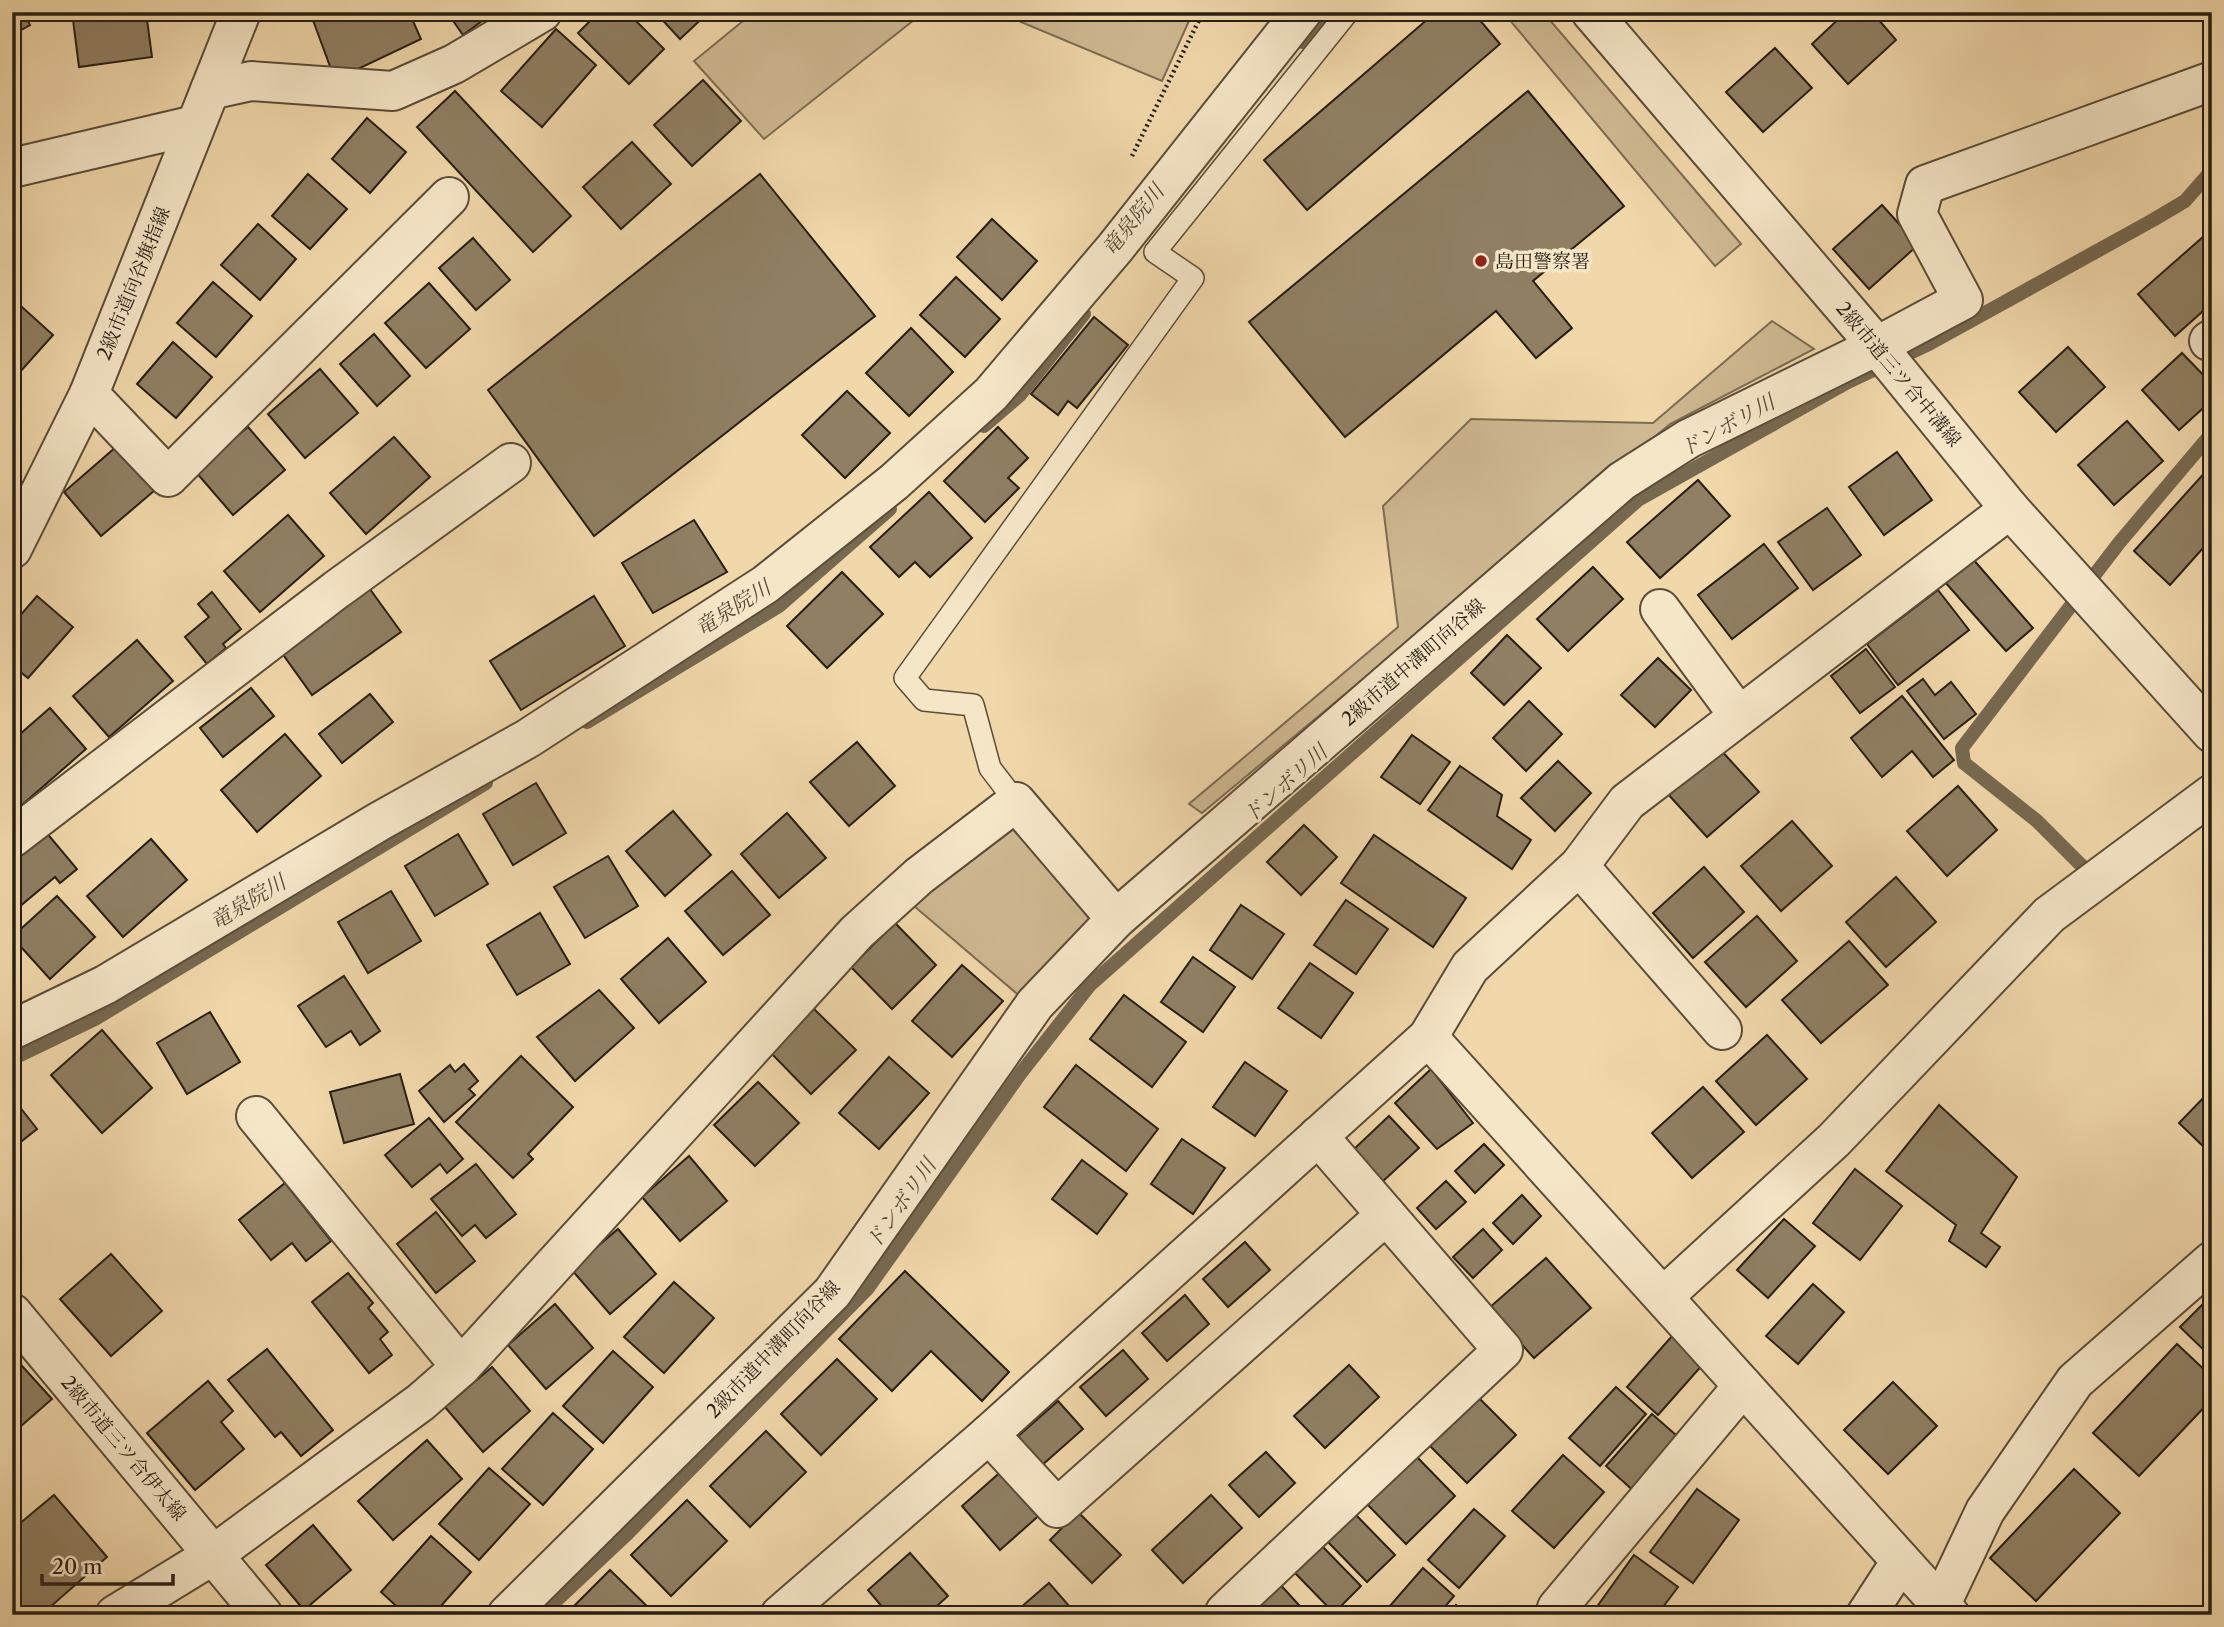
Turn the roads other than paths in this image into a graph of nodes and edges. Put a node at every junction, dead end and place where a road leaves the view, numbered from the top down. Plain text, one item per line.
1 (241, 12) edge
2 (542, 12) edge
3 (1302, 12) edge
4 (1348, 12) edge
5 (1591, 12) edge
6 (2212, 81) edge
7 (210, 90) junction
8 (195, 125) junction
9 (12, 168) edge
10 (449, 197) dead end
11 (1877, 346) junction
12 (89, 394) junction
13 (511, 463) dead end
14 (2010, 509) junction
15 (12, 549) edge
16 (1660, 608) dead end
17 (1739, 716) junction
18 (2212, 733) edge
19 (2212, 794) edge
20 (1016, 802) junction
21 (12, 838) edge
22 (1579, 866) junction
23 (1116, 919) junction
24 (12, 1030) edge
25 (1722, 1030) dead end
26 (1428, 1037) junction
27 (256, 1116) dead end
28 (1318, 1136) junction
29 (1386, 1216) junction
30 (2212, 1261) edge
31 (1664, 1296) junction
32 (12, 1313) edge
33 (461, 1367) junction
34 (1743, 1386) junction
35 (989, 1434) junction
36 (213, 1555) junction
37 (1901, 1561) junction
38 (1945, 1609) edge
39 (1225, 1612) dead end
40 (115, 1615) edge
41 (263, 1615) edge
42 (507, 1615) edge
43 (780, 1615) edge
44 (1555, 1615) edge
45 (1866, 1615) edge

1 - 7 street, 2級市道向谷旗指線
2 - 7 street
3 - 24 street
4 - 20 lane
5 - 11 street, 2級市道三ツ合中溝線
6 - 11 street, 2級市道中溝町向谷線
7 - 8 street, 2級市道向谷旗指線
8 - 9 street
8 - 12 street, 2級市道向谷旗指線
10 - 12 street
11 - 14 street, 2級市道三ツ合中溝線
11 - 23 street, 2級市道中溝町向谷線
12 - 15 street, 2級市道向谷旗指線
13 - 21 street
14 - 17 street
14 - 18 street, 2級市道三ツ合中溝線
16 - 17 street
17 - 22 street
19 - 31 street
20 - 23 street
20 - 33 street
22 - 25 street
22 - 26 street
23 - 42 street, 2級市道中溝町向谷線
26 - 28 street
26 - 31 street
27 - 33 street
28 - 29 street
28 - 35 street
29 - 35 street
29 - 39 street
30 - 38 street
31 - 34 street
32 - 36 street, 2級市道三ツ合伊太線
33 - 36 street
34 - 37 street
34 - 44 street
35 - 43 street
36 - 40 street
36 - 41 street, 2級市道三ツ合伊太線
37 - 38 street
37 - 45 street

